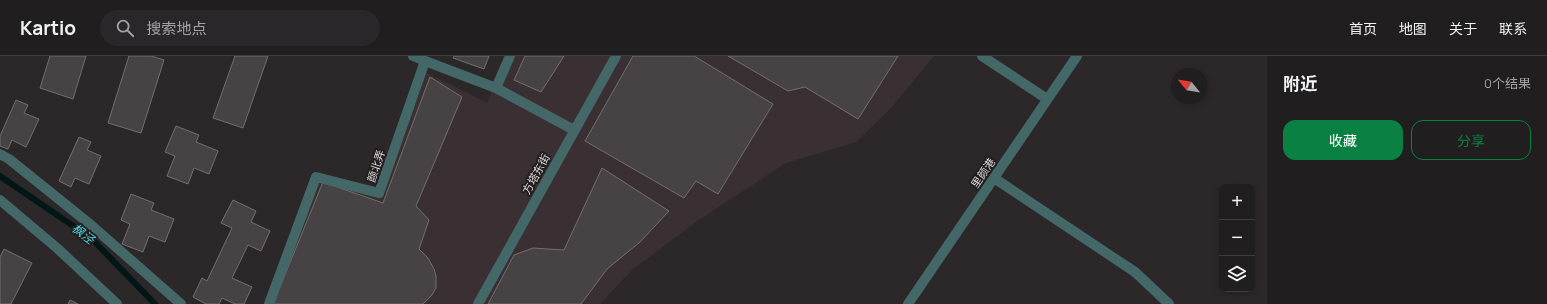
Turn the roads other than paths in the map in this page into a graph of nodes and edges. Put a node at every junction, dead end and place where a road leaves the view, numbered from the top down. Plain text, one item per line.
1 (413, 56) edge
2 (510, 56) edge
3 (616, 56) edge
4 (982, 56) edge
5 (1077, 56) edge
6 (425, 62) junction
7 (496, 88) junction
8 (1047, 99) junction
9 (574, 130) junction
10 (0, 154) edge
11 (994, 178) junction
12 (0, 200) edge
13 (117, 304) edge
14 (181, 304) edge
15 (269, 304) edge
16 (478, 304) edge
17 (908, 304) edge
18 (1169, 304) edge

1 - 6 street
2 - 7 street
3 - 9 street, 方塔东街
4 - 8 street
5 - 8 street, 里颜港
6 - 7 street
6 - 15 street, 颜北弄
7 - 9 street
8 - 11 street, 里颜港
9 - 16 street, 方塔东街
10 - 14 street
11 - 17 street, 里颜港
11 - 18 street
12 - 13 street

